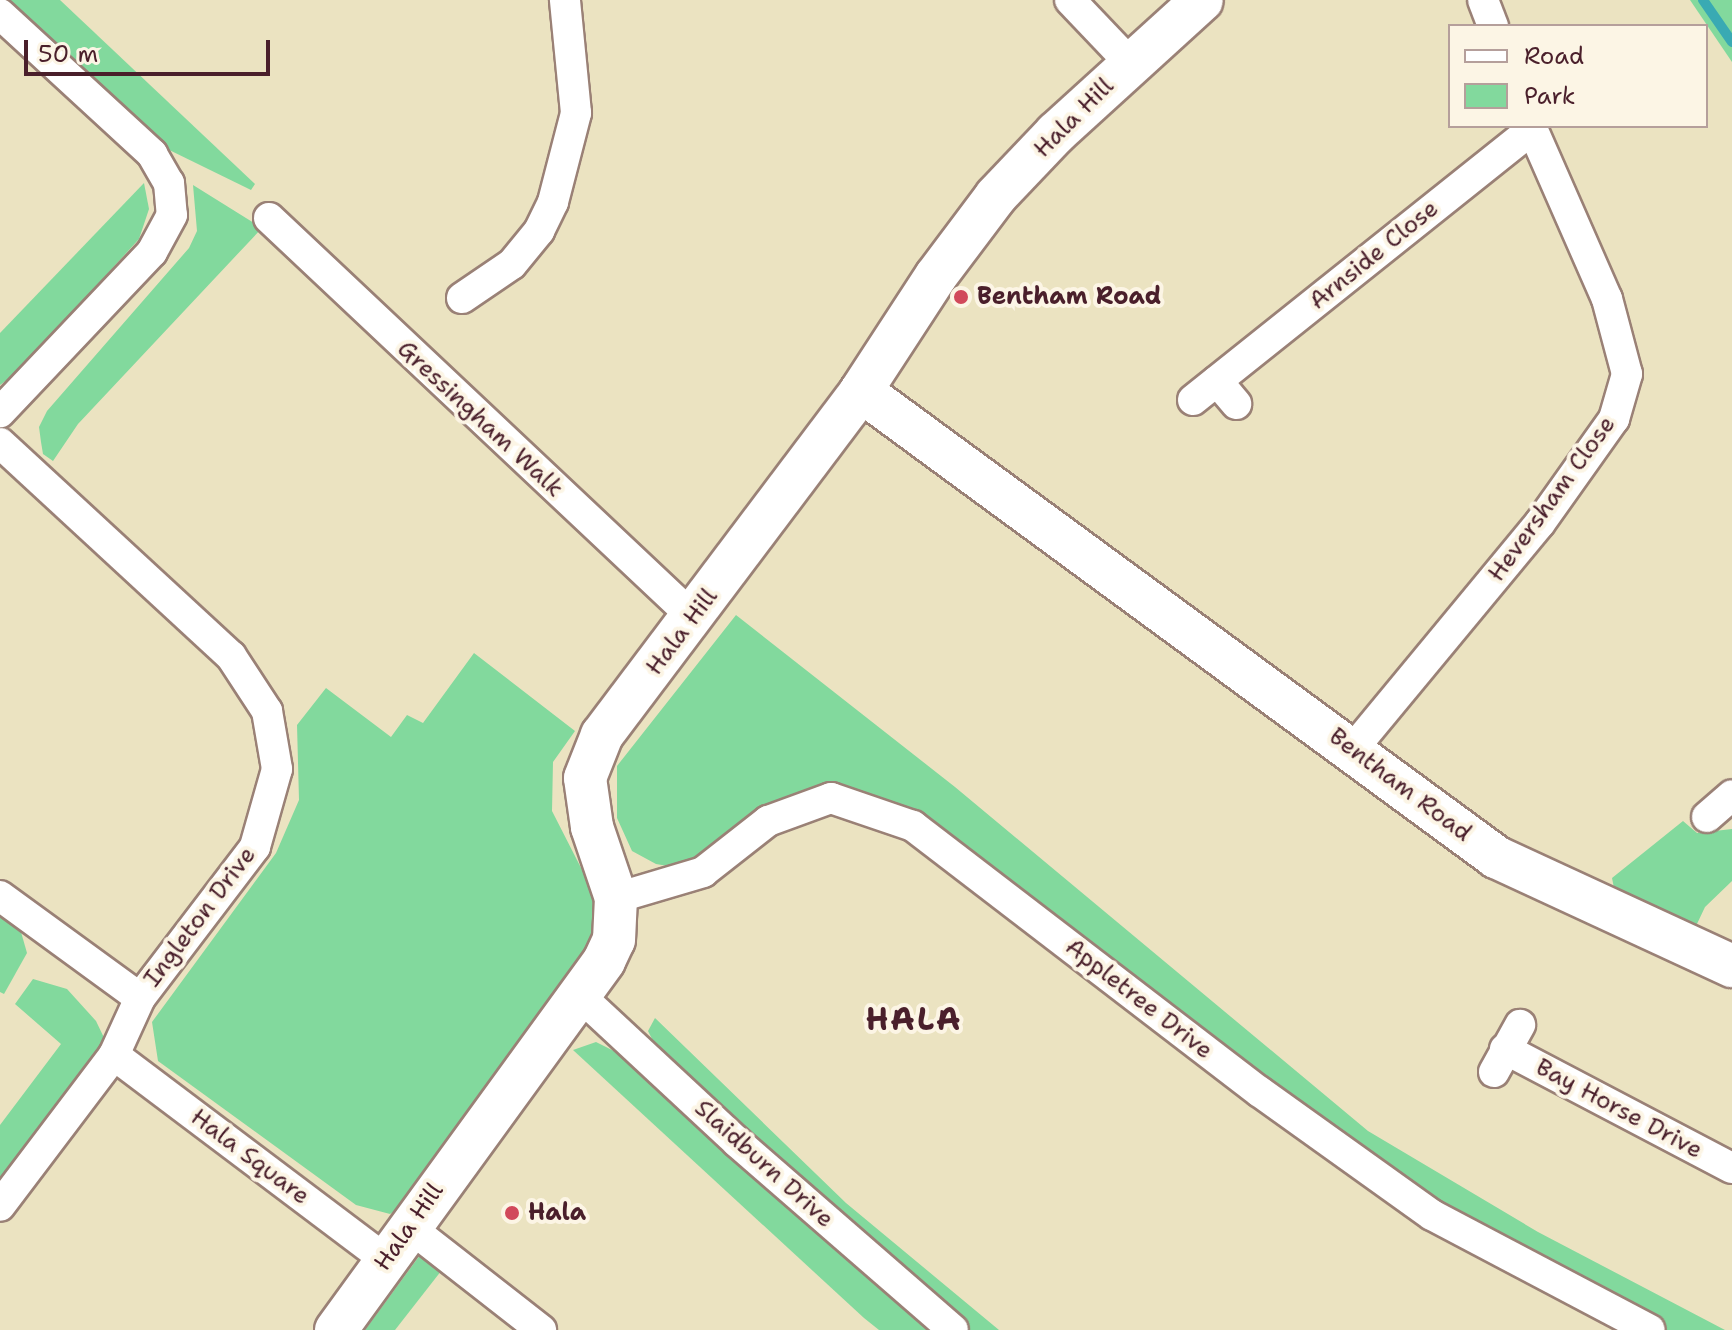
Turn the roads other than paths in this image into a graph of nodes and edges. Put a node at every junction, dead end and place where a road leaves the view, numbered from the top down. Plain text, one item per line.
1 (565, 0) edge
2 (1070, 0) edge
3 (1202, 0) edge
4 (1483, 0) edge
5 (0, 14) edge
6 (1492, 24) edge
7 (1130, 63) junction
8 (1530, 128) edge
9 (1531, 128) edge
10 (269, 218) dead end
11 (462, 298) dead end
12 (1217, 381) junction
13 (861, 391) junction
14 (1193, 400) dead end
15 (1236, 404) dead end
16 (0, 412) edge
17 (0, 443) edge
18 (694, 618) junction
19 (1353, 749) junction
20 (1732, 795) edge
21 (1707, 817) dead end
22 (0, 896) edge
23 (616, 898) junction
24 (1732, 966) edge
25 (579, 995) junction
26 (140, 998) junction
27 (1506, 1049) dead end
28 (114, 1055) junction
29 (1732, 1168) edge
30 (0, 1206) edge
31 (397, 1242) junction
32 (336, 1330) edge
33 (541, 1330) edge
34 (953, 1330) edge
35 (1650, 1330) edge

1 - 11 street
2 - 7 street
3 - 7 street, Hala Hill
4 - 6 street
5 - 16 street
7 - 13 street, Hala Hill
8 - 12 street, Arnside Close
9 - 19 street, Heversham Close
10 - 18 street, Gressingham Walk
12 - 14 street, Arnside Close
12 - 15 street
13 - 18 street, Hala Hill
13 - 19 street, Bentham Road
17 - 26 street, Ingleton Drive
18 - 23 street, Hala Hill
19 - 24 street, Bentham Road
20 - 21 street
22 - 26 street, Ingleton Drive
23 - 25 street, Hala Hill
23 - 35 street, Appletree Drive
25 - 31 street, Hala Hill
25 - 34 street, Slaidburn Drive
26 - 28 street
27 - 29 street, Bay Horse Drive
28 - 30 street
28 - 31 street, Hala Square
31 - 32 street, Hala Hill
31 - 33 street, Hala Square

